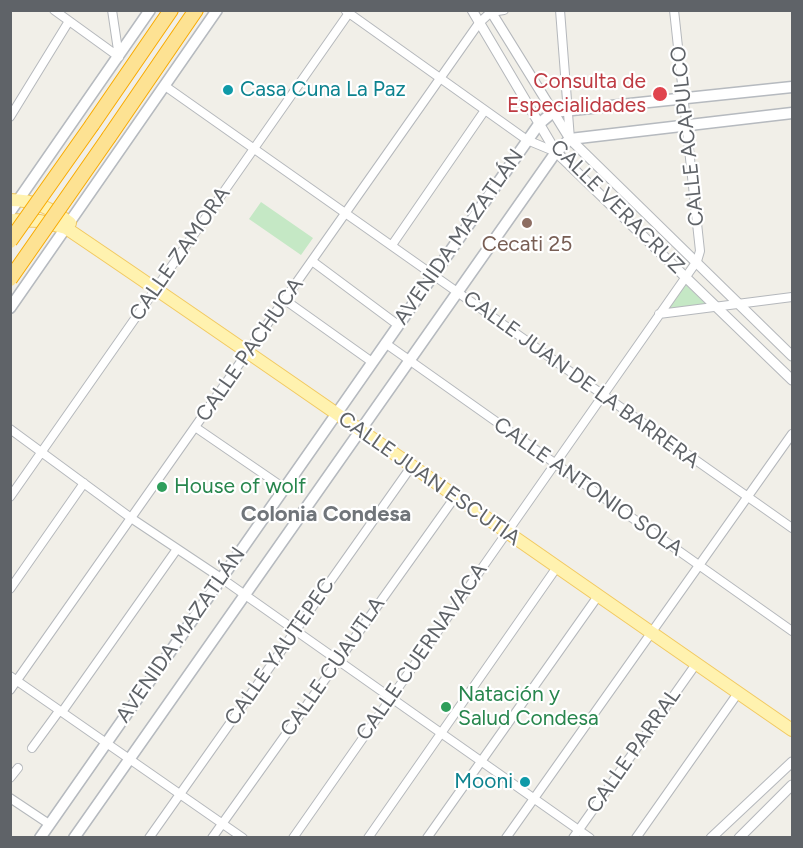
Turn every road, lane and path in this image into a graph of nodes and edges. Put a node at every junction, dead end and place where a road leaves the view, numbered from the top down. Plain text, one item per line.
1 (54, 10) edge
2 (112, 10) edge
3 (150, 10) edge
4 (171, 10) edge
5 (196, 10) edge
6 (217, 10) edge
7 (472, 10) edge
8 (504, 10) edge
9 (560, 10) edge
10 (674, 10) edge
11 (348, 11) edge
12 (491, 11) edge
13 (69, 21) junction
14 (479, 23) junction
15 (119, 57) junction
16 (441, 78) junction
17 (165, 86) junction
18 (792, 87) edge
19 (684, 99) junction
20 (485, 110) junction
21 (569, 111) junction
22 (553, 112) junction
23 (792, 113) edge
24 (10, 117) edge
25 (539, 124) junction
26 (687, 125) junction
27 (570, 139) junction
28 (526, 140) junction
29 (254, 149) junction
30 (556, 152) junction
31 (15, 200) edge
32 (10, 212) edge
33 (346, 212) junction
34 (10, 220) edge
35 (68, 226) junction
36 (10, 241) edge
37 (392, 245) junction
38 (312, 261) junction
39 (697, 261) junction
40 (433, 274) junction
41 (686, 277) junction
42 (10, 279) edge
43 (156, 289) junction
44 (458, 292) junction
45 (792, 297) edge
46 (285, 300) junction
47 (737, 304) junction
48 (717, 306) junction
49 (10, 308) edge
50 (658, 314) junction
51 (398, 325) junction
52 (385, 343) junction
53 (249, 351) junction
54 (792, 356) edge
55 (372, 362) junction
56 (409, 362) junction
57 (792, 380) edge
58 (602, 395) junction
59 (335, 414) junction
60 (195, 427) junction
61 (10, 429) edge
62 (360, 431) junction
63 (792, 434) edge
64 (42, 452) junction
65 (554, 463) junction
66 (411, 467) junction
67 (84, 483) junction
68 (280, 485) junction
69 (10, 497) edge
70 (454, 497) junction
71 (746, 497) junction
72 (131, 518) junction
73 (792, 528) edge
74 (506, 532) junction
75 (177, 549) junction
76 (699, 565) junction
77 (557, 567) junction
78 (221, 578) junction
79 (10, 589) edge
80 (245, 594) junction
81 (598, 596) junction
82 (296, 630) junction
83 (792, 631) edge
84 (650, 632) junction
85 (338, 660) junction
86 (696, 664) junction
87 (14, 678) edge
88 (10, 690) edge
89 (738, 693) junction
90 (391, 697) junction
91 (60, 711) junction
92 (792, 730) edge
93 (441, 733) junction
94 (106, 743) junction
95 (32, 748) dead end
96 (129, 759) junction
97 (481, 761) junction
98 (792, 762) edge
99 (18, 768) dead end
100 (10, 778) edge
101 (792, 785) edge
102 (179, 794) junction
103 (10, 798) edge
104 (534, 798) junction
105 (222, 823) junction
106 (49, 824) junction
107 (578, 830) junction
108 (40, 837) edge
109 (74, 837) edge
110 (149, 837) edge
111 (212, 837) edge
112 (243, 837) edge
113 (293, 837) edge
114 (368, 837) edge
115 (428, 837) edge
116 (506, 837) edge
117 (573, 837) edge
118 (590, 837) edge
119 (636, 837) edge
120 (711, 837) edge
121 (739, 837) edge

1 - 13 street
2 - 15 street
3 - 15 main road
4 - 36 highway, bridge
5 - 42 highway, bridge
6 - 17 main road
7 - 14 street, CALLE VERACRUZ
8 - 12 street
9 - 21 street
10 - 19 street, CALLE ACAPULCO
11 - 16 street
11 - 29 street, CALLE ZAMORA
12 - 14 street, CALLE PACHUCA
12 - 22 street, CALLE VERACRUZ
13 - 15 street
13 - 24 street
14 - 16 street, CALLE PACHUCA
14 - 25 street, CALLE VERACRUZ
15 - 31 main road
16 - 20 street
16 - 33 street, CALLE PACHUCA
17 - 29 street, CALLE JUAN DE LA BARRERA
17 - 35 main road
18 - 19 main road
19 - 21 main road
19 - 26 street, CALLE ACAPULCO
20 - 28 street
20 - 37 street
21 - 22 main road
21 - 27 street
22 - 25 main road, AVENIDA MAZATLÁN
22 - 27 street, CALLE VERACRUZ
23 - 26 main road
25 - 28 main road, AVENIDA MAZATLÁN
25 - 30 street, CALLE VERACRUZ
26 - 27 main road
26 - 39 street, CALLE ACAPULCO
27 - 30 main road, AVENIDA MAZATLÁN
27 - 39 street, CALLE VERACRUZ
28 - 30 street
28 - 40 main road, AVENIDA MAZATLÁN
29 - 33 street, CALLE JUAN DE LA BARRERA
29 - 43 street, CALLE ZAMORA
30 - 41 street, CALLE VERACRUZ
30 - 44 main road, AVENIDA MAZATLÁN
31 - 32 main road
31 - 35 main road, CALLE JUAN ESCUTIA
33 - 37 street, CALLE JUAN DE LA BARRERA
33 - 38 street, CALLE PACHUCA
34 - 35 main road
35 - 43 main road, CALLE JUAN ESCUTIA
35 - 49 main road
37 - 40 street, CALLE JUAN DE LA BARRERA
38 - 46 street, CALLE PACHUCA
38 - 51 street
39 - 41 street, CALLE CUERNAVACA
39 - 47 street, CALLE VERACRUZ
40 - 44 street, CALLE JUAN DE LA BARRERA
40 - 51 main road, AVENIDA MAZATLÁN
41 - 48 street, CALLE VERACRUZ
41 - 50 street, CALLE CUERNAVACA
43 - 53 main road, CALLE JUAN ESCUTIA
43 - 64 street, CALLE ZAMORA
44 - 56 main road, AVENIDA MAZATLÁN
44 - 58 street, CALLE JUAN DE LA BARRERA
45 - 47 street
46 - 53 street, CALLE PACHUCA
46 - 55 street
47 - 48 street
47 - 54 street, CALLE VERACRUZ
48 - 50 street
48 - 57 street, CALLE VERACRUZ
50 - 58 street, CALLE CUERNAVACA
51 - 52 main road, AVENIDA MAZATLÁN
52 - 55 main road, AVENIDA MAZATLÁN
52 - 56 street, CALLE ANTONIO SOLA
53 - 59 main road, CALLE JUAN ESCUTIA
53 - 60 street, CALLE PACHUCA
55 - 59 main road, AVENIDA MAZATLÁN
56 - 62 main road, AVENIDA MAZATLÁN
56 - 65 street, CALLE ANTONIO SOLA
58 - 65 street, CALLE CUERNAVACA
58 - 71 street, CALLE JUAN DE LA BARRERA
59 - 62 main road, CALLE JUAN ESCUTIA
59 - 68 main road, AVENIDA MAZATLÁN
60 - 68 street
60 - 72 street, CALLE PACHUCA
61 - 64 street
62 - 66 main road, CALLE JUAN ESCUTIA
62 - 80 main road, AVENIDA MAZATLÁN
63 - 71 street
64 - 67 street
64 - 69 street, CALLE ZAMORA
65 - 74 street, CALLE CUERNAVACA
65 - 76 street, CALLE ANTONIO SOLA
66 - 70 main road, CALLE JUAN ESCUTIA
66 - 82 street, CALLE YAUTEPEC
67 - 72 street
67 - 79 street
68 - 78 main road, AVENIDA MAZATLÁN
70 - 74 main road, CALLE JUAN ESCUTIA
70 - 85 street, CALLE CUAUTLA
71 - 73 street, CALLE JUAN DE LA BARRERA
71 - 76 street
72 - 75 street
72 - 87 street, CALLE PACHUCA
74 - 77 main road, CALLE JUAN ESCUTIA
74 - 90 street, CALLE CUERNAVACA
75 - 78 street
75 - 91 street
76 - 83 street, CALLE ANTONIO SOLA
76 - 84 street
77 - 81 main road, CALLE JUAN ESCUTIA
77 - 93 street
78 - 80 street
78 - 94 main road, AVENIDA MAZATLÁN
80 - 82 street
80 - 96 main road, AVENIDA MAZATLÁN
81 - 84 main road, CALLE JUAN ESCUTIA
81 - 97 street
82 - 85 street
82 - 102 street, CALLE YAUTEPEC
84 - 86 main road, CALLE JUAN ESCUTIA
84 - 104 street
85 - 90 street
85 - 105 street, CALLE CUAUTLA
86 - 89 main road, CALLE JUAN ESCUTIA
86 - 107 street, CALLE PARRAL
87 - 88 street, CALLE PACHUCA
87 - 91 street
89 - 92 main road, CALLE JUAN ESCUTIA
89 - 119 street
90 - 93 street
90 - 113 street, CALLE CUERNAVACA
91 - 94 street
91 - 95 street
93 - 97 street
93 - 114 street
94 - 96 street
94 - 106 main road, AVENIDA MAZATLÁN
96 - 102 street
96 - 109 main road, AVENIDA MAZATLÁN
97 - 104 street
97 - 115 street
98 - 120 street
99 - 100 street
101 - 121 street
102 - 105 street
102 - 110 street, CALLE YAUTEPEC
103 - 106 street
104 - 107 street
104 - 116 street
105 - 111 street, CALLE CUAUTLA
105 - 112 street
106 - 108 main road, AVENIDA MAZATLÁN
107 - 117 street, CALLE PARRAL
107 - 118 street

